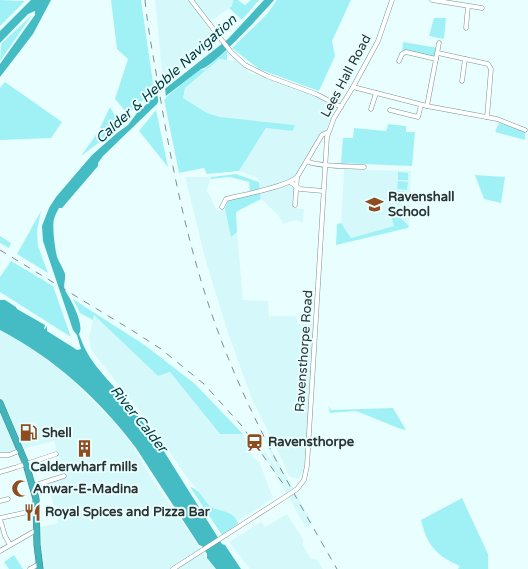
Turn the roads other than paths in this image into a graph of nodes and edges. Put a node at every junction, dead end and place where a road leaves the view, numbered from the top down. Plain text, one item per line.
1 (191, 0) edge
2 (392, 0) edge
3 (432, 0) edge
4 (468, 6) junction
5 (482, 8) dead end
6 (466, 28) dead end
7 (439, 43) dead end
8 (438, 53) junction
9 (436, 59) junction
10 (465, 59) junction
11 (399, 61) dead end
12 (462, 81) dead end
13 (353, 87) junction
14 (376, 93) junction
15 (421, 105) junction
16 (427, 106) junction
17 (341, 107) junction
18 (371, 109) dead end
19 (390, 110) dead end
20 (487, 117) junction
21 (525, 130) dead end
22 (328, 132) junction
23 (307, 161) junction
24 (325, 165) junction
25 (364, 166) dead end
26 (297, 177) junction
27 (290, 182) junction
28 (296, 188) junction
29 (323, 190) junction
30 (295, 205) dead end
31 (222, 208) dead end
32 (0, 403) edge
33 (21, 450) junction
34 (56, 454) dead end
35 (0, 455) edge
36 (8, 464) dead end
37 (26, 464) junction
38 (13, 468) junction
39 (0, 472) edge
40 (64, 476) dead end
41 (33, 486) junction
42 (8, 499) dead end
43 (0, 501) edge
44 (37, 510) junction
45 (0, 518) edge
46 (36, 531) junction
47 (10, 545) junction
48 (0, 551) edge
49 (39, 567) edge
50 (30, 569) edge
51 (173, 569) edge

1 - 17 street
2 - 13 street, Lees Hall Road
3 - 4 street
4 - 5 street
4 - 6 street
7 - 8 street
8 - 9 street
8 - 10 street
9 - 11 street
9 - 16 street
10 - 12 street
10 - 20 street
13 - 14 street
13 - 17 street, Lees Hall Road
14 - 15 street
14 - 18 street
15 - 16 street
15 - 19 street
16 - 20 street
17 - 22 street, Lees Hall Road
20 - 21 street
22 - 23 street, Lees Hall Road
22 - 24 street, Ravensthorpe Road
23 - 24 street
23 - 26 street, Lees Hall Road
24 - 25 street
24 - 29 street, Ravensthorpe Road
26 - 27 street, Lees Hall Road
26 - 28 street, Lees Hall Road
27 - 28 street
27 - 31 street, Lees Hall Road
28 - 29 street
28 - 30 street, Lees Hall Road
29 - 51 street, Ravensthorpe Road, bridge
32 - 33 highway
33 - 35 street
33 - 37 highway
34 - 37 street
36 - 38 street
37 - 38 street
37 - 41 highway
38 - 39 street
40 - 41 street
41 - 44 highway
42 - 43 street
44 - 45 street
44 - 46 highway
45 - 47 street
46 - 47 street
46 - 49 highway
47 - 48 street
49 - 50 street

